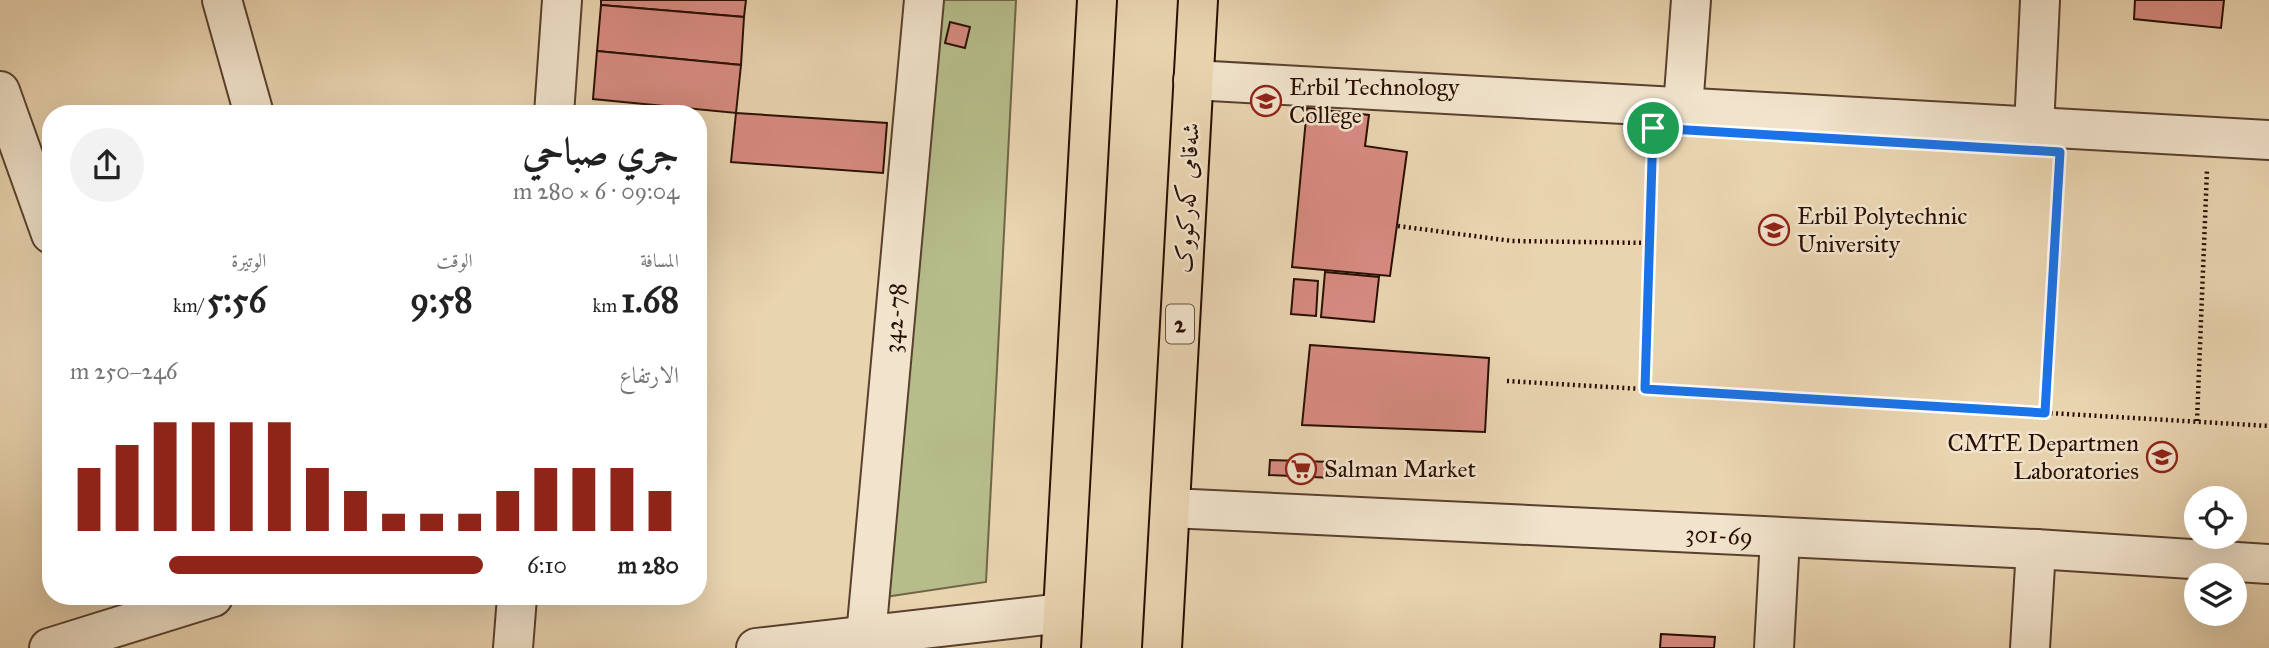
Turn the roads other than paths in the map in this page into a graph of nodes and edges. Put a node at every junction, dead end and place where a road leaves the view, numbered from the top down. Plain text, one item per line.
1 (222, 0) edge
2 (562, 0) edge
3 (924, 0) edge
4 (1097, 0) edge
5 (1198, 0) edge
6 (1691, 0) edge
7 (2040, 0) edge
8 (1193, 80) junction
9 (0, 92) edge
10 (251, 105) edge
11 (555, 105) edge
12 (1668, 118) junction
13 (2047, 140) junction
14 (2269, 140) edge
15 (42, 209) edge
16 (1170, 508) junction
17 (1780, 538) junction
18 (2036, 549) junction
19 (2269, 564) edge
20 (176, 605) edge
21 (516, 605) edge
22 (1062, 630) edge
23 (866, 636) junction
24 (767, 647) edge
25 (49, 648) edge
26 (513, 648) edge
27 (1162, 648) edge
28 (1774, 648) edge
29 (2031, 648) edge

1 - 10 street
2 - 11 street
3 - 23 street, 342-78
4 - 22 highway
5 - 8 highway, شەقامی کەرکووک / 2
6 - 12 street
7 - 13 street
8 - 12 street
8 - 16 highway, شەقامی کەرکووک / 2
9 - 15 street
12 - 13 street
13 - 14 street
16 - 17 street, 301-69
16 - 27 highway, شەقامی کەرکووک / 2
17 - 18 street, 301-69
17 - 28 street
18 - 19 street, 301-69
18 - 29 street
20 - 25 street
21 - 26 street
22 - 23 street
23 - 24 street

